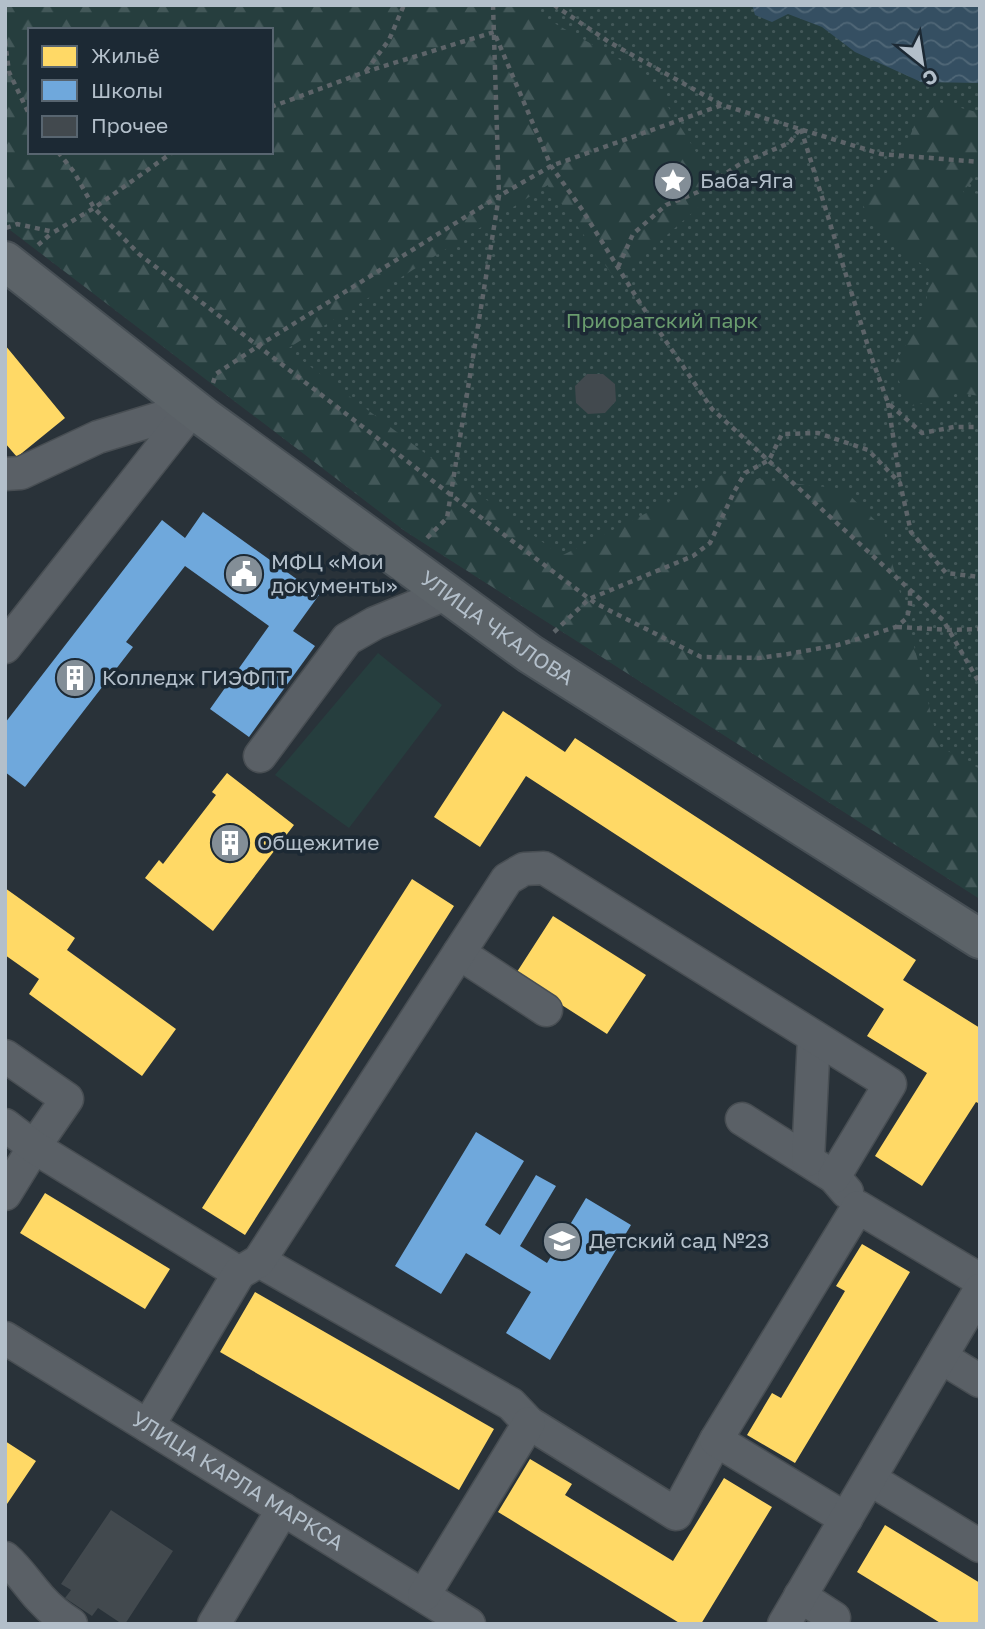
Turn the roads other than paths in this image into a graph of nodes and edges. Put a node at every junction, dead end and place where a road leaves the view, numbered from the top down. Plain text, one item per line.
1 (5, 261) edge
2 (199, 412) junction
3 (5, 474) edge
4 (446, 594) junction
5 (5, 647) edge
6 (260, 756) dead end
7 (980, 939) edge
8 (459, 953) junction
9 (546, 1010) dead end
10 (814, 1037) junction
11 (5, 1056) edge
12 (742, 1119) dead end
13 (5, 1125) edge
14 (34, 1146) junction
15 (821, 1168) junction
16 (5, 1194) edge
17 (858, 1207) junction
18 (249, 1267) junction
19 (980, 1280) edge
20 (980, 1290) edge
21 (5, 1338) edge
22 (941, 1357) junction
23 (980, 1381) edge
24 (530, 1423) junction
25 (148, 1426) junction
26 (716, 1440) junction
27 (870, 1479) junction
28 (283, 1509) junction
29 (846, 1519) junction
30 (980, 1546) edge
31 (5, 1558) edge
32 (424, 1595) junction
33 (800, 1596) junction
34 (836, 1622) edge
35 (71, 1624) edge
36 (214, 1624) edge
37 (469, 1624) edge
38 (784, 1624) edge

1 - 2 main road, УЛИЦА ЧКАЛОВА
2 - 3 street
2 - 4 main road, УЛИЦА ЧКАЛОВА
2 - 5 street
4 - 6 street
4 - 7 main road, УЛИЦА ЧКАЛОВА
8 - 9 street
8 - 10 street
8 - 18 street
10 - 15 street
10 - 15 street
11 - 14 street
12 - 15 street
13 - 14 street
14 - 16 street
14 - 18 street
15 - 17 street
17 - 19 street
17 - 26 street
18 - 24 street
18 - 25 street
20 - 22 street
21 - 25 street, УЛИЦА КАРЛА МАРКСА
22 - 23 street
22 - 27 street
24 - 26 street
24 - 32 street
25 - 28 street, УЛИЦА КАРЛА МАРКСА
26 - 29 street
27 - 29 street
27 - 30 street
28 - 32 street, УЛИЦА КАРЛА МАРКСА
28 - 36 street
29 - 33 street
31 - 35 street
32 - 37 street, УЛИЦА КАРЛА МАРКСА
33 - 34 street
33 - 38 street

